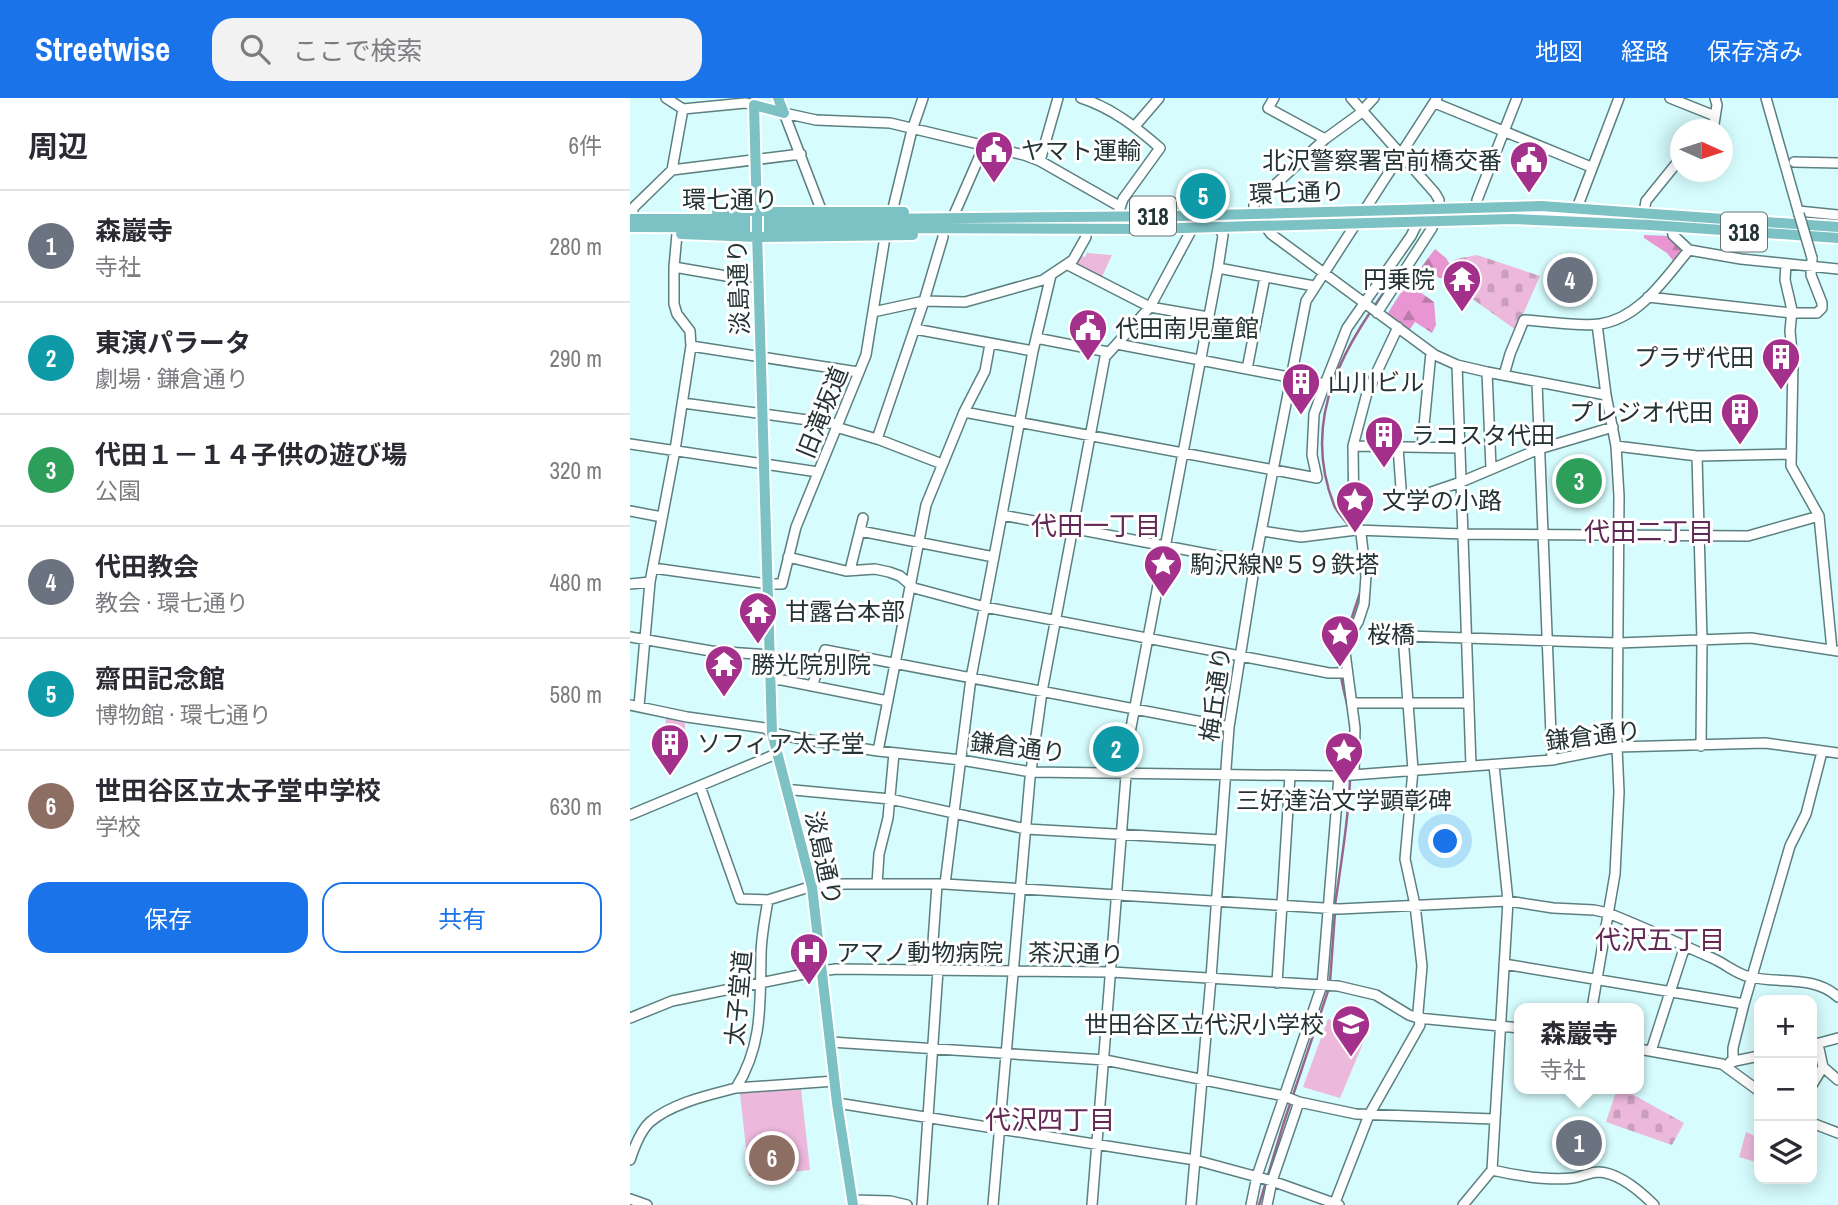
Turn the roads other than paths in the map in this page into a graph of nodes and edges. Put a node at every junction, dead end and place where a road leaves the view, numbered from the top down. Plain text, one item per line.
1 (666, 98) edge
2 (778, 98) edge
3 (923, 98) edge
4 (1058, 98) edge
5 (1081, 98) edge
6 (1159, 98) edge
7 (1274, 98) edge
8 (1351, 98) edge
9 (1374, 98) edge
10 (1517, 98) edge
11 (1619, 98) edge
12 (1670, 98) edge
13 (1715, 98) edge
14 (1766, 98) edge
15 (1436, 101) edge
16 (754, 105) junction
17 (683, 109) junction
18 (1362, 110) junction
19 (784, 113) junction
20 (1715, 116) junction
21 (1715, 119) edge
22 (1135, 126) junction
23 (912, 130) junction
24 (1504, 132) junction
25 (1325, 139) junction
26 (984, 146) junction
27 (801, 154) junction
28 (1401, 154) junction
29 (755, 160) junction
30 (1040, 161) junction
31 (1794, 162) dead end
32 (1838, 163) edge
33 (1591, 167) junction
34 (672, 170) junction
35 (1670, 172) edge
36 (1477, 207) junction
37 (1438, 208) junction
38 (1577, 208) junction
39 (1119, 211) junction
40 (1364, 211) junction
41 (822, 212) junction
42 (892, 212) junction
43 (1644, 212) junction
44 (1798, 212) junction
45 (757, 214) junction
46 (1254, 214) junction
47 (631, 215) edge
48 (1838, 215) edge
49 (1419, 220) junction
50 (1434, 220) junction
51 (946, 221) junction
52 (1356, 223) junction
53 (1672, 226) junction
54 (630, 227) edge
55 (1266, 227) junction
56 (1838, 227) edge
57 (1219, 228) junction
58 (1083, 229) junction
59 (1192, 229) junction
60 (630, 234) edge
61 (677, 234) junction
62 (757, 234) junction
63 (885, 237) junction
64 (1838, 239) edge
65 (1689, 250) junction
66 (1812, 263) junction
67 (1786, 264) junction
68 (1068, 265) junction
69 (674, 267) junction
70 (1218, 268) junction
71 (1838, 269) edge
72 (1322, 274) junction
73 (1051, 275) junction
74 (758, 277) junction
75 (1265, 277) junction
76 (1314, 286) junction
77 (1648, 297) junction
78 (924, 301) junction
79 (1150, 307) junction
80 (1372, 310) junction
81 (873, 312) junction
82 (1792, 313) junction
83 (1208, 317) junction
84 (1597, 324) junction
85 (1398, 327) junction
86 (915, 329) junction
87 (1036, 338) junction
88 (990, 344) junction
89 (1117, 344) junction
90 (691, 346) junction
91 (1033, 351) junction
92 (1108, 352) junction
93 (1431, 352) junction
94 (761, 356) junction
95 (1200, 360) junction
96 (1457, 365) junction
97 (1248, 369) junction
98 (858, 372) junction
99 (1487, 372) junction
100 (1504, 375) junction
101 (1292, 377) junction
102 (1537, 383) junction
103 (1325, 384) junction
104 (1606, 395) junction
105 (683, 403) junction
106 (964, 412) junction
107 (762, 415) junction
108 (1020, 422) junction
109 (836, 426) junction
110 (1613, 428) junction
111 (1090, 436) junction
112 (877, 439) junction
113 (630, 444) edge
114 (1353, 446) junction
115 (1616, 446) junction
116 (1398, 447) junction
117 (1422, 447) junction
118 (1459, 448) junction
119 (1539, 449) junction
120 (675, 450) junction
121 (1182, 454) junction
122 (1790, 454) junction
123 (1697, 456) junction
124 (764, 463) junction
125 (942, 464) junction
126 (1491, 468) junction
127 (1274, 470) junction
128 (818, 472) junction
129 (1461, 482) junction
130 (630, 511) edge
131 (1002, 516) junction
132 (1819, 516) junction
133 (662, 517) junction
134 (863, 518) dead end
135 (1073, 527) junction
136 (1355, 530) junction
137 (860, 531) junction
138 (1262, 531) junction
139 (1463, 534) junction
140 (1543, 534) junction
141 (1621, 534) junction
142 (1699, 536) junction
143 (918, 543) junction
144 (1165, 545) junction
145 (788, 557) junction
146 (994, 557) junction
147 (1255, 563) junction
148 (653, 568) junction
149 (850, 570) junction
150 (650, 582) junction
151 (630, 584) edge
152 (768, 584) junction
153 (910, 585) junction
154 (985, 607) junction
155 (1056, 621) junction
156 (1377, 635) dead end
157 (1404, 635) junction
158 (630, 637) edge
159 (1466, 638) junction
160 (646, 639) junction
161 (1147, 639) junction
162 (1702, 639) junction
163 (1547, 641) junction
164 (1618, 643) junction
165 (1835, 651) edge
166 (771, 655) junction
167 (1239, 656) junction
168 (895, 664) junction
169 (1341, 673) junction
170 (971, 678) junction
171 (771, 681) junction
172 (812, 686) junction
173 (1042, 692) junction
174 (888, 701) junction
175 (1408, 702) junction
176 (1352, 703) junction
177 (1469, 703) junction
178 (635, 706) edge
179 (1134, 709) junction
180 (1229, 727) junction
181 (772, 733) junction
182 (1701, 746) junction
183 (1617, 747) junction
184 (878, 751) junction
185 (1822, 752) junction
186 (894, 753) junction
187 (1838, 753) edge
188 (776, 754) junction
189 (961, 760) junction
190 (1552, 760) junction
191 (1494, 765) junction
192 (1471, 766) junction
193 (1413, 770) junction
194 (1031, 772) junction
195 (1126, 775) junction
196 (1348, 775) junction
197 (1224, 776) junction
198 (1290, 776) junction
199 (700, 786) junction
200 (787, 791) junction
201 (890, 799) junction
202 (954, 813) junction
203 (630, 815) edge
204 (1026, 829) junction
205 (1121, 835) junction
206 (1220, 840) junction
207 (877, 884) junction
208 (941, 885) junction
209 (812, 887) junction
210 (1021, 888) junction
211 (1118, 894) junction
212 (768, 900) junction
213 (1216, 900) junction
214 (1508, 901) junction
215 (1283, 904) junction
216 (1415, 905) junction
217 (1333, 908) junction
218 (1608, 913) junction
219 (1685, 946) junction
220 (1504, 964) junction
221 (934, 970) junction
222 (823, 971) junction
223 (1014, 971) junction
224 (1112, 972) junction
225 (1211, 978) junction
226 (1752, 978) junction
227 (1597, 979) junction
228 (762, 982) junction
229 (1277, 983) junction
230 (1326, 986) junction
231 (1671, 992) junction
232 (1838, 997) edge
233 (1593, 1003) edge
234 (1744, 1004) junction
235 (636, 1018) edge
236 (1419, 1018) junction
237 (1500, 1024) junction
238 (1514, 1027) edge
239 (1838, 1038) edge
240 (831, 1042) junction
241 (1817, 1043) edge
242 (933, 1048) junction
243 (1644, 1050) edge
244 (1817, 1050) edge
245 (1651, 1051) junction
246 (1007, 1052) junction
247 (1754, 1057) edge
248 (1105, 1060) junction
249 (1733, 1062) junction
250 (1722, 1064) junction
251 (1823, 1067) junction
252 (1817, 1077) edge
253 (1202, 1079) junction
254 (1838, 1080) edge
255 (835, 1081) junction
256 (1754, 1087) edge
257 (736, 1088) junction
258 (1291, 1099) junction
259 (837, 1103) junction
260 (1369, 1115) junction
261 (929, 1118) junction
262 (1494, 1119) junction
263 (1817, 1126) edge
264 (1000, 1129) junction
265 (1838, 1133) edge
266 (1097, 1145) junction
267 (630, 1160) edge
268 (1195, 1160) junction
269 (1492, 1170) junction
270 (1264, 1178) junction
271 (630, 1199) edge
272 (852, 1202) edge
273 (1336, 1204) edge
274 (647, 1205) edge
275 (907, 1205) edge
276 (922, 1205) edge
277 (993, 1205) edge
278 (1092, 1205) edge
279 (1191, 1205) edge
280 (1251, 1205) edge
281 (1268, 1205) edge
282 (1463, 1205) edge
283 (1654, 1205) edge

1 - 17 street
2 - 19 main road
3 - 23 street
4 - 30 street
5 - 22 street
6 - 22 street
7 - 25 street
8 - 18 street
9 - 18 street
10 - 24 street
11 - 33 street
12 - 20 street
13 - 20 street
14 - 44 street
15 - 24 street
15 - 28 street, 梅丘通り
16 - 17 street
16 - 19 main road
16 - 29 main road, 淡島通り
17 - 34 street
18 - 25 street
18 - 28 street
19 - 23 street
19 - 27 street
20 - 21 street
22 - 39 street
23 - 26 street
23 - 42 street
24 - 33 street
24 - 36 street
25 - 46 street
26 - 30 street
26 - 51 street
27 - 29 street
27 - 41 street
28 - 37 street
28 - 40 street, 梅丘通り
29 - 34 street
29 - 45 main road, 淡島通り
30 - 39 street
31 - 32 street
33 - 38 street
34 - 47 street
35 - 43 street
36 - 37 main road, 環七通り / 318
36 - 38 main road, 環七通り / 318
37 - 40 main road, 環七通り / 318
38 - 43 main road, 環七通り / 318
39 - 46 main road, 環七通り / 318
39 - 51 main road, 環七通り / 318
40 - 46 main road, 環七通り / 318
40 - 52 street, 梅丘通り
41 - 42 main road
41 - 45 main road
42 - 51 main road
43 - 56 main road, 環七通り / 318
44 - 48 street
44 - 66 street, bridge
45 - 47 main road
45 - 62 main road, 淡島通り, bridge
47 - 51 main road, 環七通り / 318
49 - 50 main road, 環七通り / 318
49 - 52 main road, 環七通り / 318
49 - 80 street
50 - 53 main road, 環七通り / 318
50 - 80 street
51 - 54 main road, 環七通り / 318
51 - 58 main road, 環七通り / 318
51 - 63 main road
51 - 78 street
52 - 55 main road, 環七通り / 318
52 - 72 street, 梅丘通り
53 - 64 main road, 環七通り / 318
53 - 65 street
55 - 57 main road, 環七通り / 318
55 - 72 street
57 - 59 main road, 環七通り / 318
57 - 70 street
58 - 59 main road, 環七通り / 318
58 - 68 street
59 - 79 street
60 - 61 main road
61 - 62 main road
61 - 69 street
62 - 63 main road
62 - 74 main road, 淡島通り
63 - 81 street, 旧滝坂道
65 - 67 street
65 - 77 street
66 - 67 street
66 - 71 street
66 - 82 street
67 - 82 street
68 - 73 street
68 - 79 street
69 - 74 street
69 - 90 street
70 - 75 street
70 - 83 street
72 - 76 street, 梅丘通り
72 - 80 street
73 - 78 street
73 - 87 street
74 - 94 main road, 淡島通り
75 - 76 street
75 - 97 street
76 - 101 street, 梅丘通り
77 - 82 street
77 - 84 street
78 - 81 street
78 - 86 street
79 - 83 street
79 - 89 street
80 - 85 street
80 - 103 street
81 - 98 street, 旧滝坂道
82 - 122 street
83 - 95 street
84 - 100 street
84 - 104 street
85 - 93 street
85 - 114 street
86 - 88 street
86 - 112 street
87 - 91 street
87 - 92 street
88 - 91 street
88 - 106 street
89 - 92 street
89 - 95 street
90 - 94 street
90 - 105 street
91 - 108 street
92 - 111 street
93 - 96 street
93 - 117 street
94 - 98 street
94 - 107 main road, 淡島通り
95 - 97 street
95 - 121 street
96 - 99 street
96 - 118 street
97 - 101 street
98 - 109 street, 旧滝坂道
99 - 100 street
99 - 126 street
100 - 102 street
101 - 103 street
101 - 127 street, 梅丘通り
102 - 104 street
102 - 119 street
103 - 127 street
104 - 110 street
105 - 107 street
105 - 120 street
106 - 108 street
106 - 125 street
107 - 109 street
107 - 124 main road, 淡島通り
108 - 111 street
108 - 131 street
109 - 112 street
109 - 128 street, 旧滝坂道
110 - 115 street
110 - 119 street
111 - 121 street
111 - 135 street
112 - 125 street
113 - 120 street
114 - 116 street
114 - 136 street
115 - 123 street
115 - 141 street
116 - 117 street
116 - 129 street
117 - 118 street
118 - 129 street
119 - 126 street
119 - 140 street
120 - 124 street
120 - 133 street
121 - 127 street
121 - 144 street
122 - 123 street
122 - 132 street
123 - 142 street
124 - 128 street
124 - 152 main road, 淡島通り
125 - 143 street
126 - 129 street
127 - 138 street, 梅丘通り
128 - 145 street, 旧滝坂道
129 - 139 street
130 - 133 street
131 - 135 street
131 - 146 street
132 - 142 street
132 - 165 street
133 - 148 street
134 - 137 street
135 - 144 street
135 - 155 street
136 - 138 street
136 - 139 street
136 - 169 street
137 - 143 street
137 - 149 street
138 - 147 street, 梅丘通り
139 - 140 street
139 - 159 street
140 - 141 street
140 - 163 street
141 - 142 street
141 - 164 street
142 - 162 street
143 - 146 street
143 - 153 street
144 - 147 street
144 - 161 street
145 - 149 street
145 - 152 street, 旧滝坂道
146 - 154 street
147 - 167 street, 梅丘通り
148 - 150 street
148 - 152 street
149 - 153 street
150 - 151 street
150 - 160 street
152 - 166 main road, 淡島通り
153 - 154 street
153 - 168 street
154 - 155 street
154 - 170 street
155 - 161 street
155 - 173 street
156 - 157 street
157 - 159 street
157 - 175 street
158 - 160 street
159 - 163 street
159 - 177 street
160 - 166 street
160 - 178 street
161 - 167 street
161 - 179 street
162 - 164 street
162 - 165 street
162 - 182 street
163 - 164 street
163 - 190 street
164 - 183 street
166 - 171 main road, 淡島通り
167 - 169 street
167 - 180 street, 梅丘通り
168 - 170 street
168 - 172 street
168 - 174 street
169 - 176 street
170 - 173 street
170 - 189 street
171 - 172 street
171 - 181 main road, 淡島通り
172 - 174 street
173 - 179 street
173 - 194 street
174 - 184 street
175 - 176 street
175 - 177 street
175 - 193 street
176 - 196 street
177 - 192 street
178 - 181 street, 鎌倉通り
179 - 180 street
179 - 195 street
180 - 197 street, 梅丘通り
181 - 184 street, 鎌倉通り
181 - 188 main road, 淡島通り
182 - 183 street, 鎌倉通り
182 - 185 street, 鎌倉通り
183 - 190 street, 鎌倉通り
183 - 218 street
184 - 186 street, 鎌倉通り
185 - 187 street, 鎌倉通り
185 - 226 street
186 - 189 street, 鎌倉通り
186 - 201 street
188 - 199 street
188 - 200 main road, 淡島通り
189 - 194 street, 鎌倉通り
189 - 202 street
190 - 191 street, 鎌倉通り
191 - 192 street, 鎌倉通り
191 - 214 street
192 - 193 street, 鎌倉通り
193 - 196 street, 鎌倉通り
193 - 216 street
194 - 195 street, 鎌倉通り
194 - 204 street
195 - 197 street, 鎌倉通り
195 - 205 street
196 - 198 street, 鎌倉通り
196 - 217 street
197 - 198 street, 鎌倉通り
197 - 206 street, 梅丘通り
198 - 215 street
199 - 203 street
199 - 212 street
200 - 201 street
200 - 209 main road, 淡島通り
201 - 202 street
201 - 207 street
202 - 204 street
202 - 208 street
204 - 205 street
204 - 210 street
205 - 206 street
205 - 211 street
206 - 213 street, 梅丘通り
207 - 208 street
207 - 209 street
208 - 210 street
208 - 221 street
209 - 212 street
209 - 222 main road, 淡島通り
210 - 211 street
210 - 223 street
211 - 213 street
211 - 224 street
212 - 228 street, 太子堂道
213 - 215 street
213 - 225 street, 梅丘通り
214 - 216 street
214 - 218 street
214 - 220 street
215 - 217 street
215 - 229 street
216 - 217 street
216 - 236 street
217 - 230 street
218 - 219 street
218 - 227 street
219 - 226 street
219 - 231 street
220 - 227 street
220 - 237 street
221 - 222 street, 茶沢通り
221 - 223 street, 茶沢通り
221 - 242 street
222 - 228 street, 茶沢通り
222 - 240 main road, 淡島通り
223 - 224 street, 茶沢通り
223 - 246 street
224 - 225 street, 茶沢通り
224 - 248 street
225 - 229 street, 茶沢通り
225 - 253 street, 梅丘通り
226 - 232 street
226 - 234 street
227 - 231 street
227 - 233 street
228 - 235 street, 茶沢通り
228 - 257 street, 太子堂道
229 - 230 street, 茶沢通り
230 - 236 street, 茶沢通り
230 - 258 street
231 - 234 street
231 - 245 street
234 - 249 street
236 - 237 street, 茶沢通り
236 - 260 street
237 - 238 street, 茶沢通り
237 - 262 street
239 - 241 street
240 - 242 street
240 - 255 main road, 淡島通り
242 - 246 street
242 - 261 street
243 - 245 street
244 - 251 street
245 - 250 street
246 - 248 street
246 - 264 street
247 - 249 street
248 - 253 street
248 - 266 street
249 - 250 street
250 - 256 street
251 - 252 street
251 - 254 street
253 - 258 street
253 - 268 street, 梅丘通り
255 - 257 street
255 - 259 main road, 淡島通り
257 - 267 street
258 - 260 street
258 - 270 street
258 - 270 street
259 - 261 street
259 - 272 main road, 淡島通り
260 - 262 street
260 - 273 street
261 - 264 street
261 - 276 street
262 - 269 street
263 - 265 street
264 - 266 street
264 - 277 street
266 - 268 street
266 - 278 street
268 - 270 street
268 - 279 street, 梅丘通り
269 - 282 street
269 - 283 street
270 - 273 street
270 - 280 street
270 - 281 street
271 - 274 street
272 - 275 street

